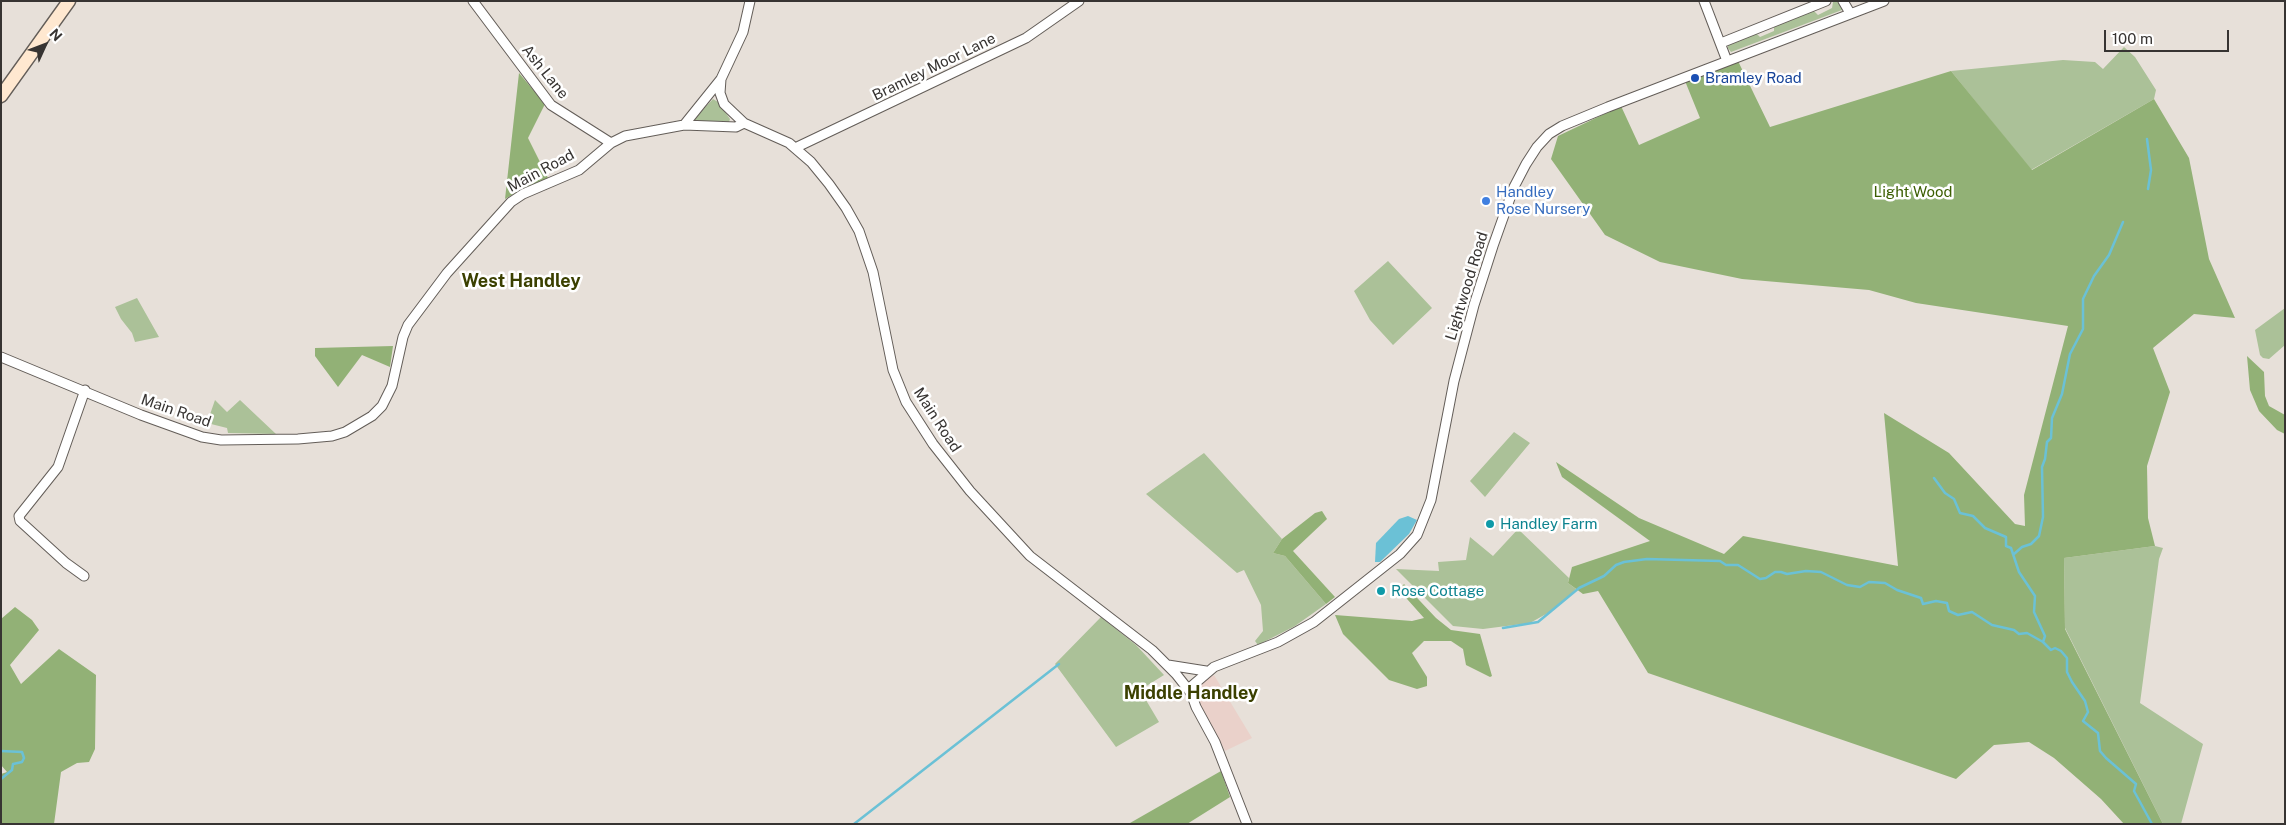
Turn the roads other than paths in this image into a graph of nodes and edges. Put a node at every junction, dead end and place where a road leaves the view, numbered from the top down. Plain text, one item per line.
1 (69, 1) edge
2 (473, 1) edge
3 (750, 1) edge
4 (1079, 1) edge
5 (1704, 1) edge
6 (1826, 1) edge
7 (1843, 1) edge
8 (1884, 1) edge
9 (1850, 13) junction
10 (1721, 43) junction
11 (1727, 60) junction
12 (721, 79) junction
13 (1, 96) edge
14 (744, 123) junction
15 (684, 125) junction
16 (611, 143) junction
17 (795, 148) junction
18 (1, 357) edge
19 (85, 390) junction
20 (84, 576) dead end
21 (1168, 665) junction
22 (1206, 671) junction
23 (1191, 693) junction
24 (1247, 824) edge

1 - 13 street
2 - 16 street, Ash Lane
3 - 12 street
4 - 17 street, Bramley Moor Lane
5 - 10 street
6 - 10 street
7 - 9 street
8 - 9 street, Lightwood Road
9 - 11 street, Lightwood Road
10 - 11 street
11 - 22 street, Lightwood Road
12 - 14 street
12 - 15 street
14 - 15 street, Main Road
14 - 17 street, Main Road
15 - 16 street, Main Road
16 - 19 street, Main Road
17 - 21 street, Main Road
18 - 19 street, Main Road
19 - 20 street
21 - 22 street
21 - 23 street, Main Road
22 - 23 street
23 - 24 street, Main Road

